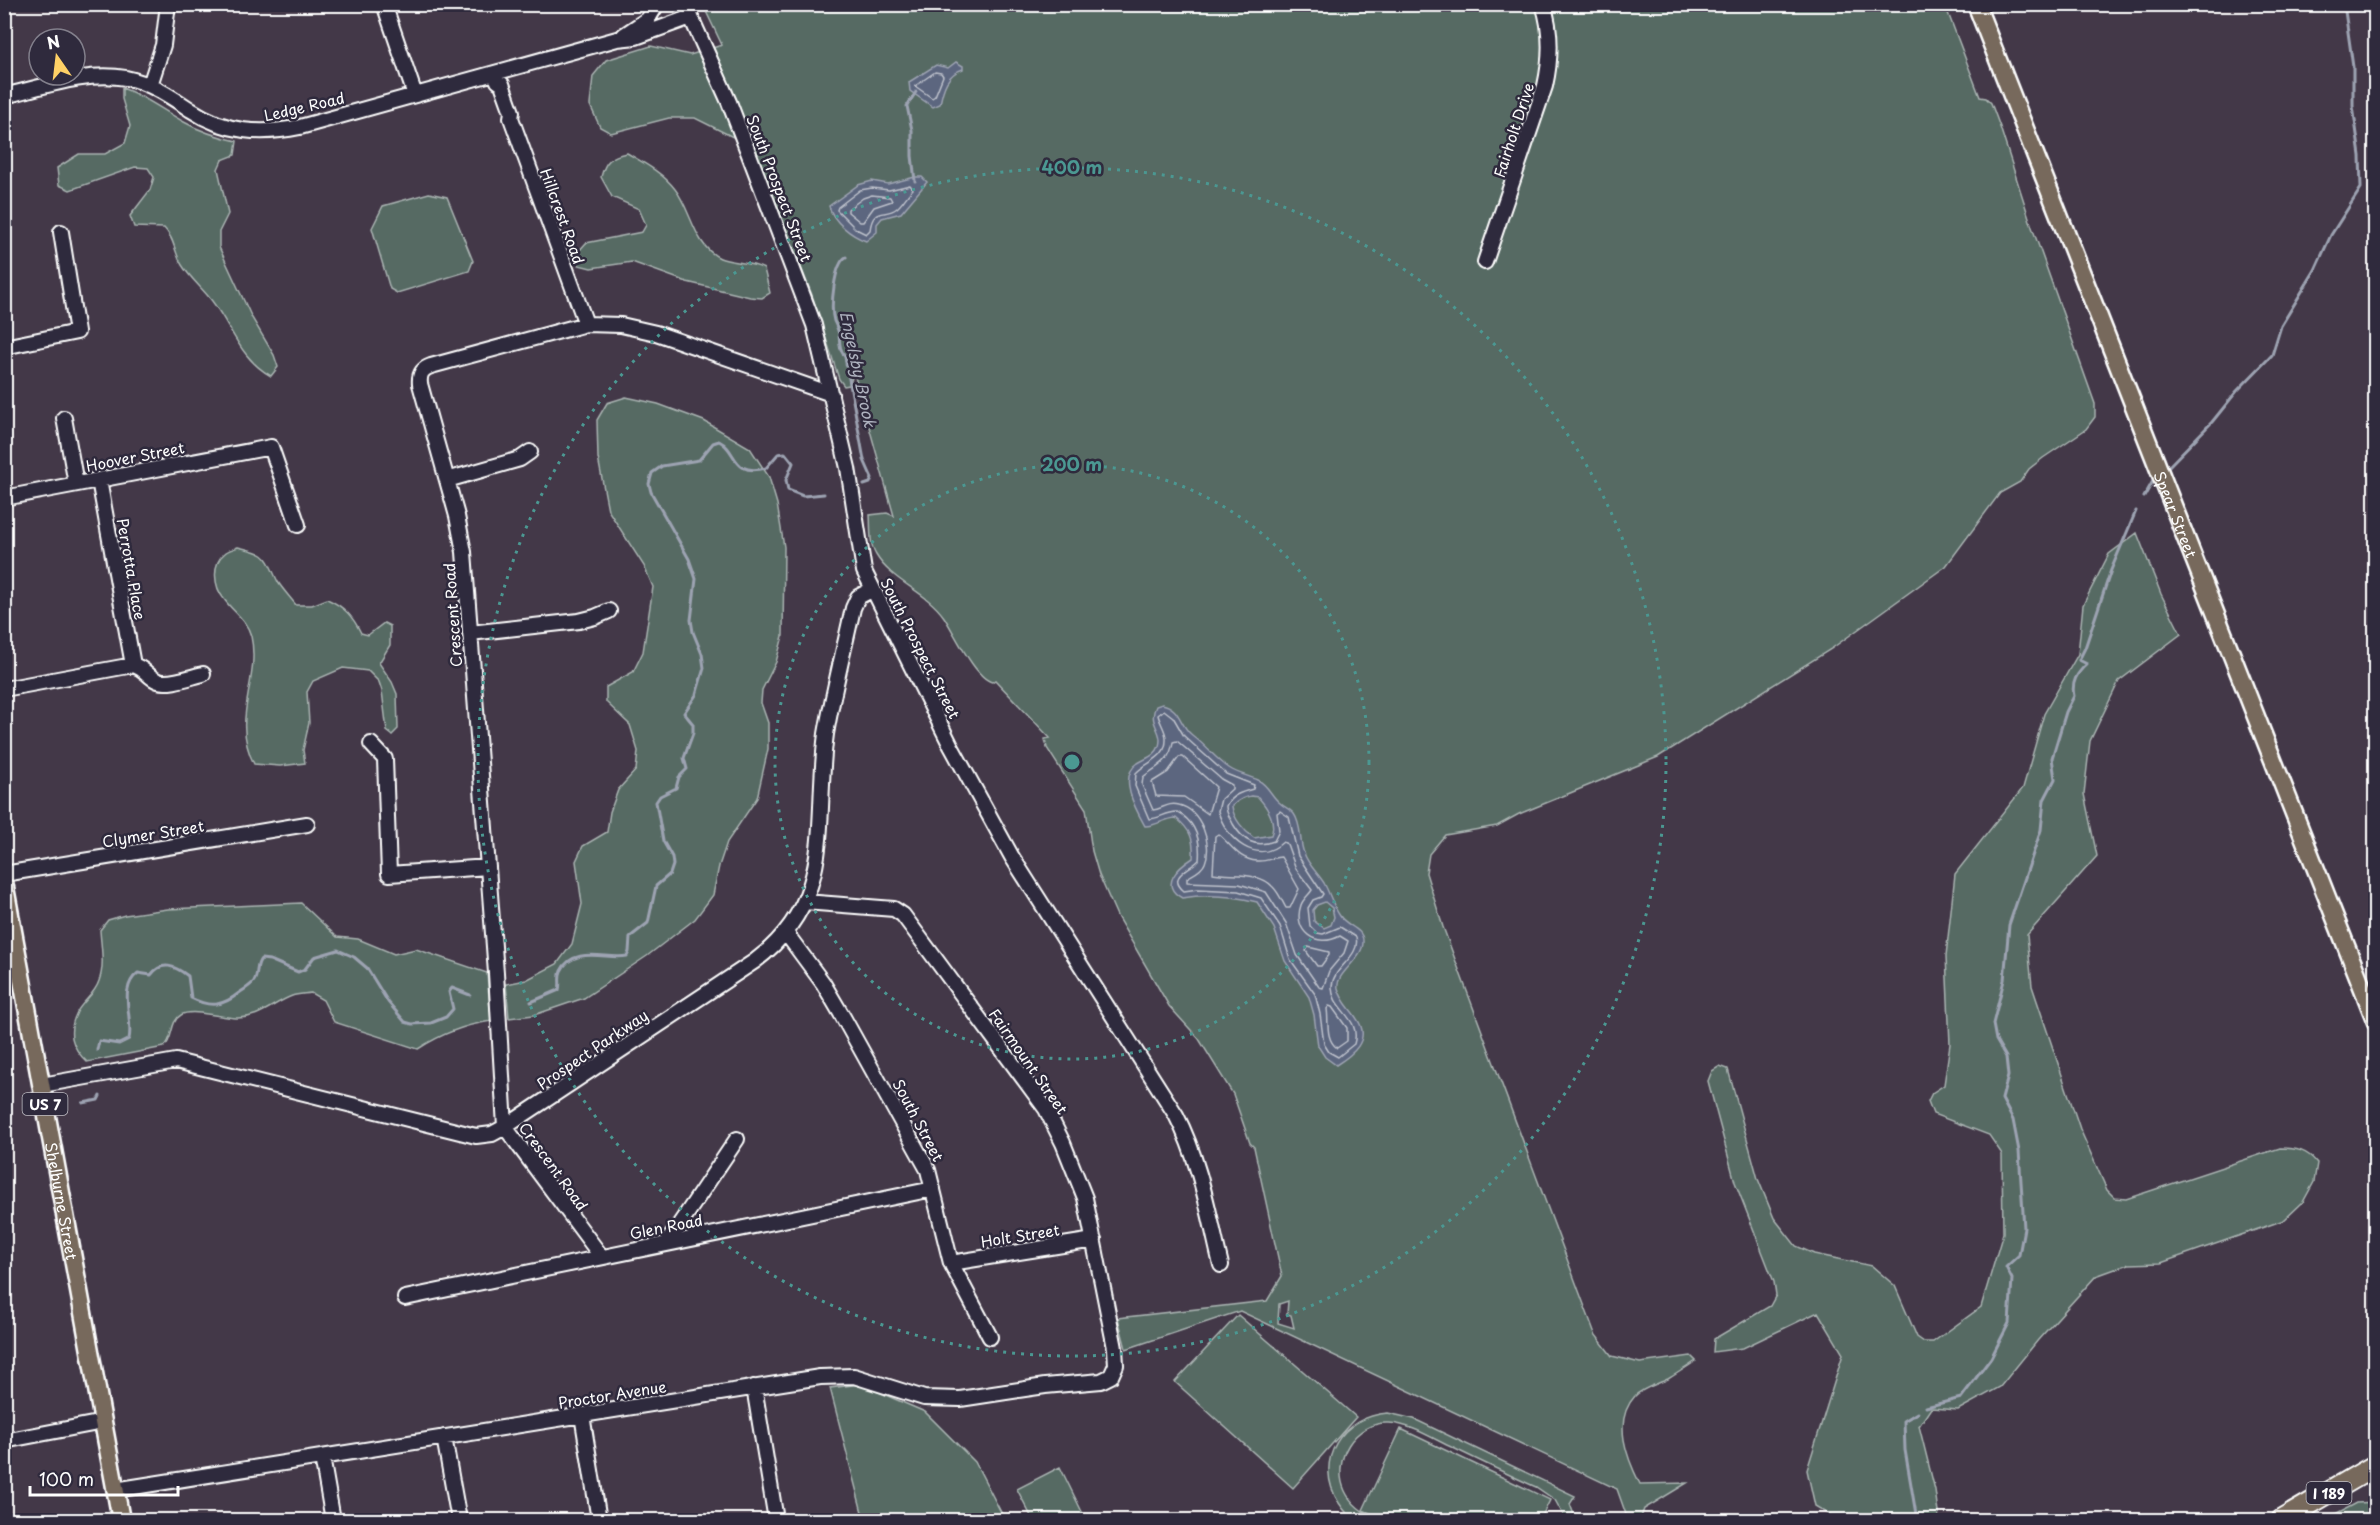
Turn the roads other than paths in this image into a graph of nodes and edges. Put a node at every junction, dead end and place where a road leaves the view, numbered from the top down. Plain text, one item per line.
1 (168, 4) edge
2 (384, 4) edge
3 (657, 4) edge
4 (1543, 4) edge
5 (1976, 4) edge
6 (688, 11) edge
7 (617, 39) junction
8 (497, 77) junction
9 (150, 85) junction
10 (415, 94) junction
11 (4, 96) edge
12 (61, 232) dead end
13 (1485, 262) dead end
14 (586, 324) junction
15 (4, 347) edge
16 (831, 394) junction
17 (64, 418) dead end
18 (530, 452) dead end
19 (99, 480) junction
20 (447, 480) junction
21 (76, 484) junction
22 (4, 498) edge
23 (298, 525) dead end
24 (873, 589) junction
25 (609, 610) dead end
26 (470, 633) junction
27 (133, 665) junction
28 (202, 674) dead end
29 (4, 688) edge
30 (371, 744) dead end
31 (307, 824) dead end
32 (488, 867) junction
33 (4, 874) edge
34 (4, 882) edge
35 (805, 902) junction
36 (786, 933) junction
37 (2376, 1022) edge
38 (42, 1085) junction
39 (505, 1126) junction
40 (737, 1139) dead end
41 (933, 1189) junction
42 (1095, 1240) junction
43 (666, 1243) junction
44 (601, 1256) junction
45 (951, 1263) junction
46 (1221, 1265) dead end
47 (405, 1298) dead end
48 (990, 1337) dead end
49 (1111, 1376) joint
50 (754, 1387) junction
51 (582, 1415) junction
52 (103, 1422) junction
53 (444, 1437) junction
54 (4, 1441) edge
55 (322, 1457) junction
56 (2376, 1465) edge
57 (115, 1490) junction
58 (121, 1521) edge
59 (333, 1521) edge
60 (459, 1521) edge
61 (599, 1521) edge
62 (776, 1521) edge
63 (2282, 1521) edge

1 - 9 street
2 - 10 street
3 - 7 street, Ledge Road
4 - 13 street, Fairholt Drive
5 - 37 main road, Spear Street
6 - 7 street, Ledge Road
6 - 16 street, South Prospect Street
7 - 8 street, Ledge Road
8 - 10 street, Ledge Road
8 - 14 street, Hillcrest Road
9 - 10 street, Ledge Road
9 - 11 street, Ledge Road
12 - 15 street
14 - 16 street, Crescent Road
14 - 20 street, Crescent Road
16 - 24 street, South Prospect Street
17 - 21 street
18 - 20 street
19 - 21 street, Hoover Street
19 - 23 street, Hoover Street
19 - 27 street, Perrotta Place
20 - 26 street, Crescent Road
21 - 22 street, Hoover Street
24 - 35 street, Prospect Parkway
24 - 46 street, South Prospect Street
25 - 26 street
26 - 32 street, Crescent Road
27 - 28 street
27 - 29 street
30 - 32 street
31 - 33 street, Clymer Street
32 - 39 street, Crescent Road
34 - 38 main road, Shelburne Street / US 7
35 - 36 street, Prospect Parkway
35 - 42 street, Fairmount Street
36 - 39 street, Prospect Parkway
36 - 41 street, South Street
38 - 39 street, Prospect Parkway
38 - 52 main road, Shelburne Street / US 7
39 - 44 street, Crescent Road
40 - 43 street
41 - 43 street, Glen Road
41 - 45 street, South Street
42 - 45 street, Holt Street
42 - 49 street, Fairmount Street
43 - 44 street, Glen Road
44 - 47 street, Glen Road
45 - 48 street, South Street
49 - 50 street, Proctor Avenue
50 - 51 street, Proctor Avenue
50 - 62 street
51 - 53 street, Proctor Avenue
51 - 61 street
52 - 54 street
52 - 57 main road, Shelburne Street / US 7
53 - 55 street, Proctor Avenue
53 - 60 street
55 - 57 street, Proctor Avenue
55 - 59 street
56 - 63 highway, I 189
57 - 58 main road, Shelburne Street / US 7

